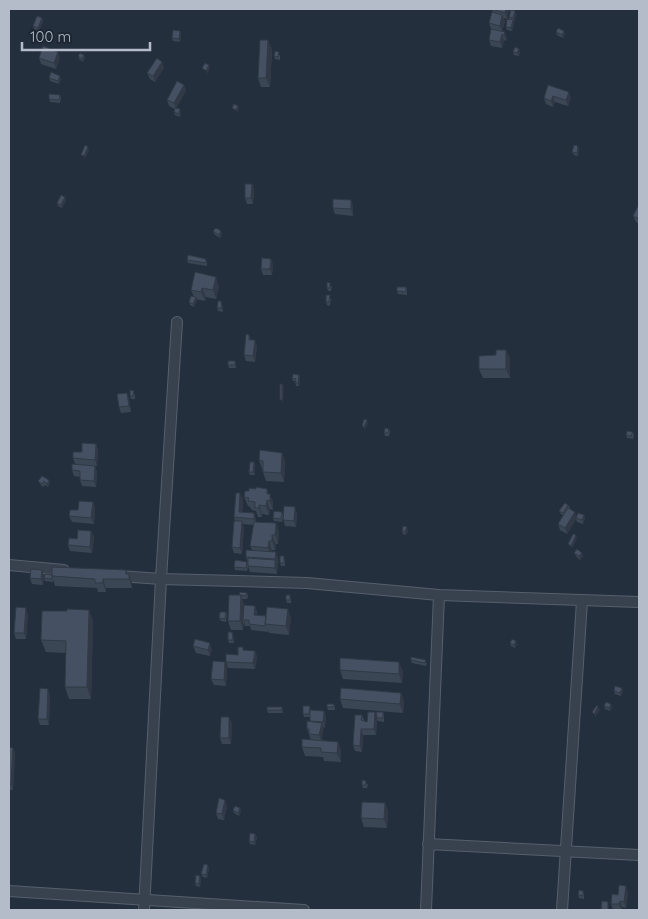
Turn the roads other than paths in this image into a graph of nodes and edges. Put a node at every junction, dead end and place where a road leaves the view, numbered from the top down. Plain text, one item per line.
1 (177, 322) dead end
2 (9, 565) edge
3 (76, 572) edge
4 (104, 574) edge
5 (161, 580) junction
6 (439, 594) junction
7 (582, 601) junction
8 (639, 602) edge
9 (428, 844) junction
10 (564, 852) junction
11 (639, 855) edge
12 (9, 891) edge
13 (145, 899) junction
14 (144, 910) edge
15 (304, 910) edge
16 (426, 910) edge
17 (562, 910) edge

1 - 5 street
2 - 3 street
4 - 5 street
5 - 6 street
5 - 13 street
6 - 7 street
6 - 9 street
7 - 8 street
7 - 10 street
9 - 10 street
9 - 16 street
10 - 11 street
10 - 17 street
12 - 13 street
13 - 14 street
13 - 15 street

